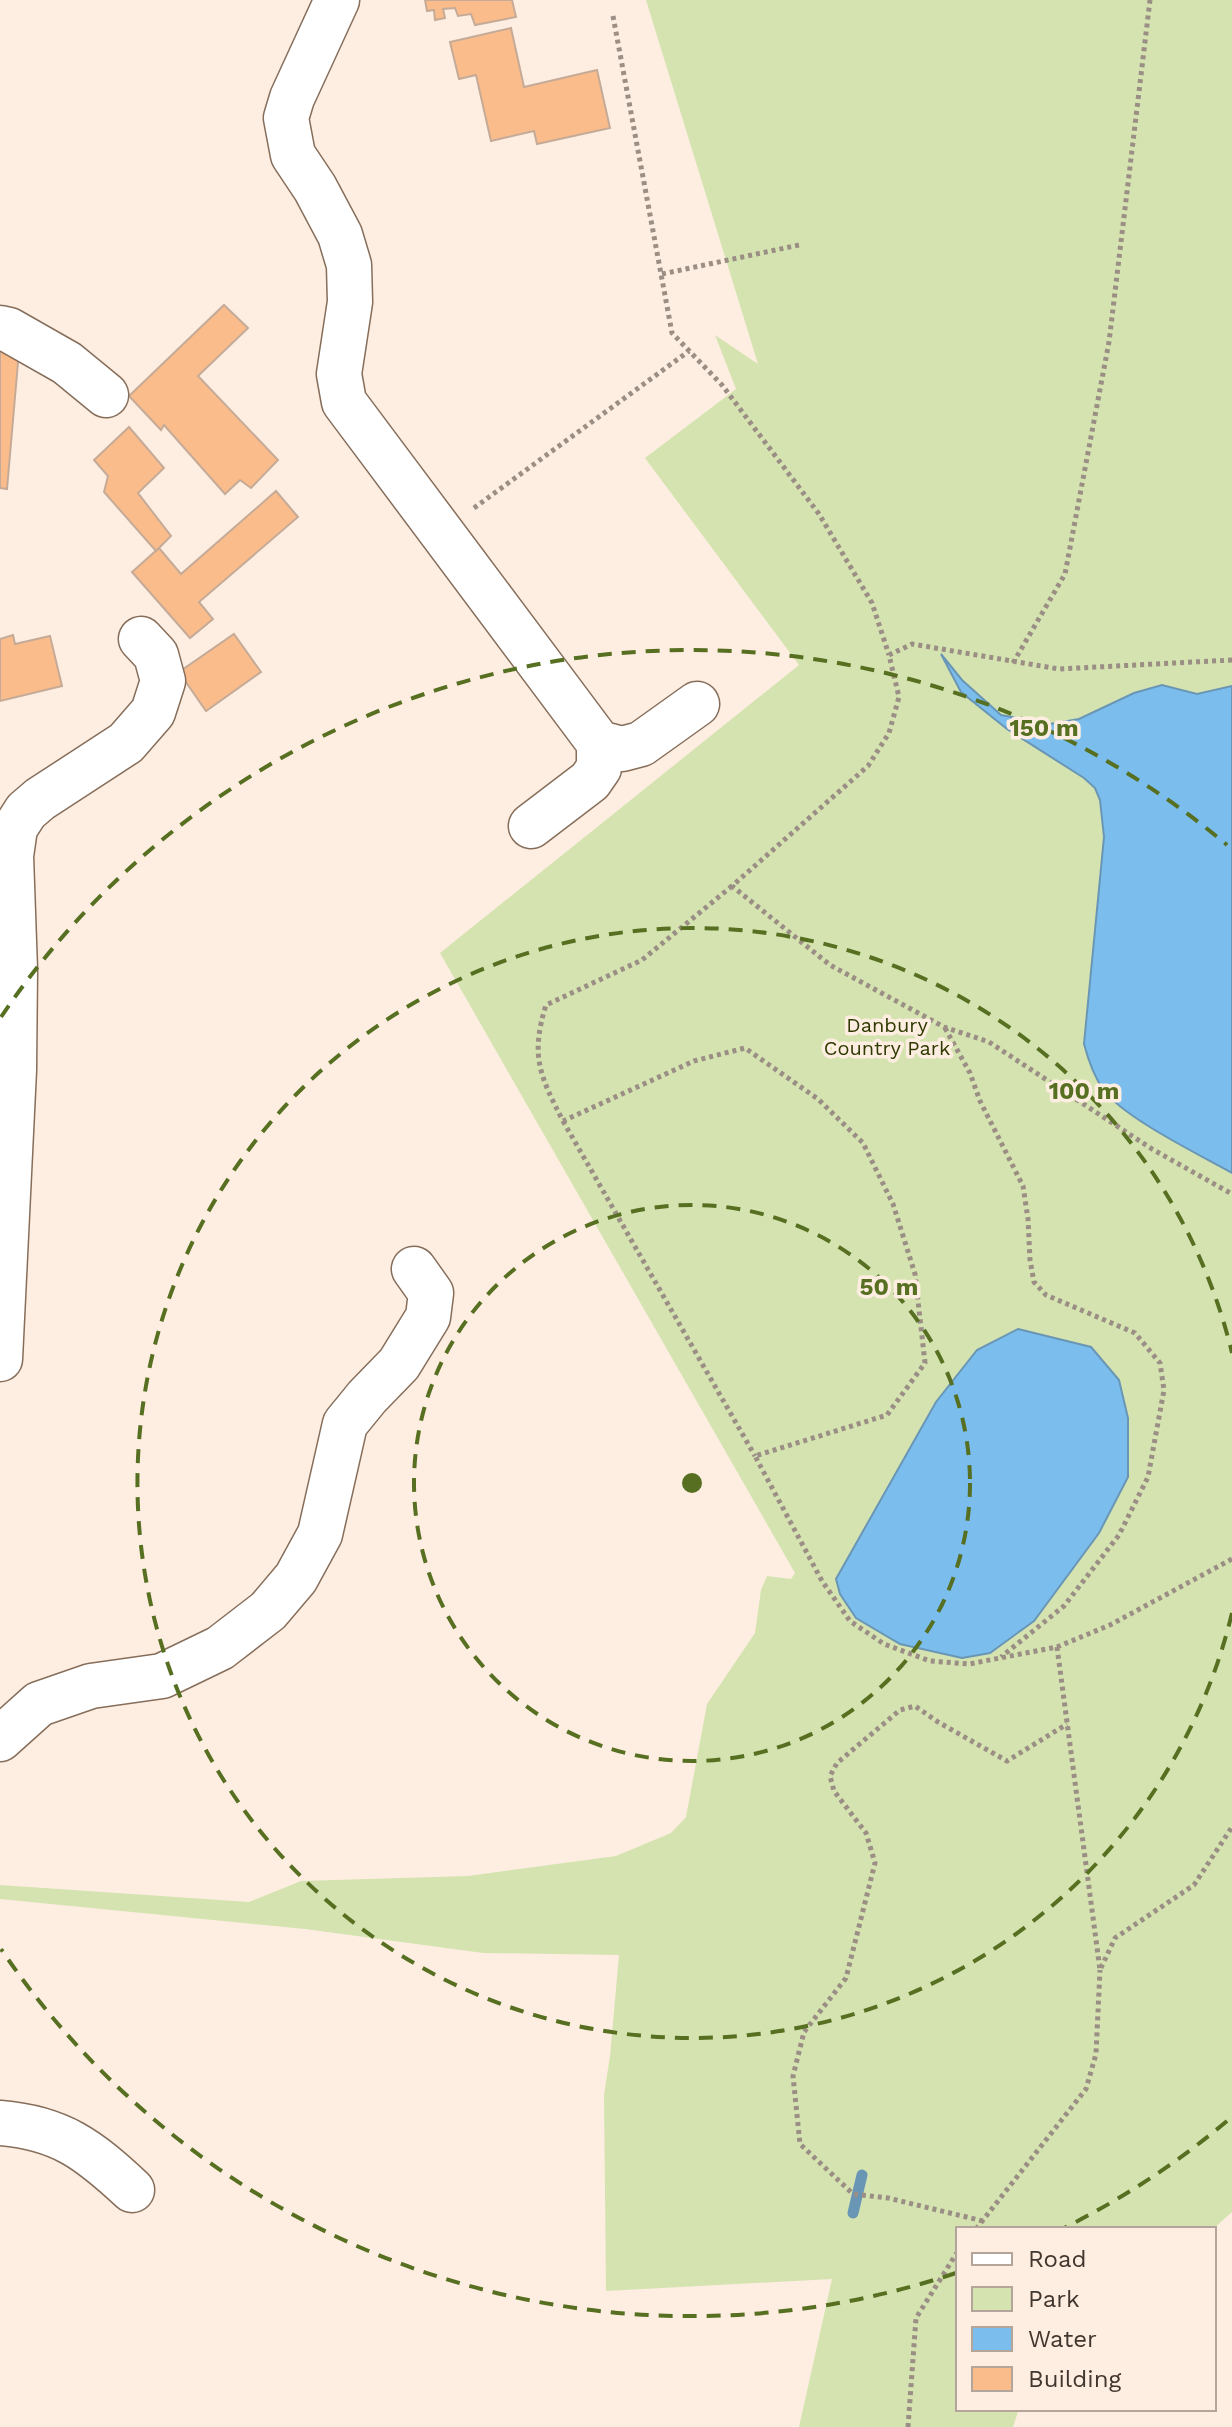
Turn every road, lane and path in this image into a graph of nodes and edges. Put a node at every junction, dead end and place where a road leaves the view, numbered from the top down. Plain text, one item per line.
1 (337, 0) edge
2 (1150, 0) edge
3 (613, 16) dead end
4 (799, 245) dead end
5 (662, 274) junction
6 (0, 328) edge
7 (689, 351) junction
8 (106, 395) dead end
9 (441, 532) junction
10 (141, 639) dead end
11 (889, 655) junction
12 (1232, 660) edge
13 (1013, 663) junction
14 (697, 704) dead end
15 (599, 743) junction
16 (531, 826) dead end
17 (732, 886) junction
18 (944, 1027) junction
19 (563, 1121) junction
20 (1232, 1194) edge
21 (414, 1269) dead end
22 (0, 1359) edge
23 (755, 1456) junction
24 (1232, 1559) edge
25 (1057, 1647) junction
26 (1000, 1658) junction
27 (1067, 1724) junction
28 (0, 1739) edge
29 (1232, 1827) edge
30 (1100, 1970) junction
31 (0, 2123) edge
32 (132, 2190) dead end
33 (983, 2221) junction
34 (978, 2227) edge
35 (956, 2254) edge
36 (908, 2427) edge

1 - 9 lane
2 - 13 path
3 - 5 path
4 - 5 path
5 - 7 path
6 - 8 lane
7 - 9 path
7 - 11 path
9 - 15 lane
10 - 22 lane
11 - 13 path
11 - 17 path
12 - 13 path
14 - 15 lane
15 - 16 lane
17 - 18 path
17 - 19 path
18 - 20 path
18 - 26 path
19 - 23 path
19 - 23 path
21 - 28 lane
23 - 26 path
24 - 25 path
25 - 26 path
25 - 27 path
27 - 30 path
27 - 33 path
29 - 30 path
30 - 33 path
31 - 32 lane
33 - 34 path
35 - 36 path

